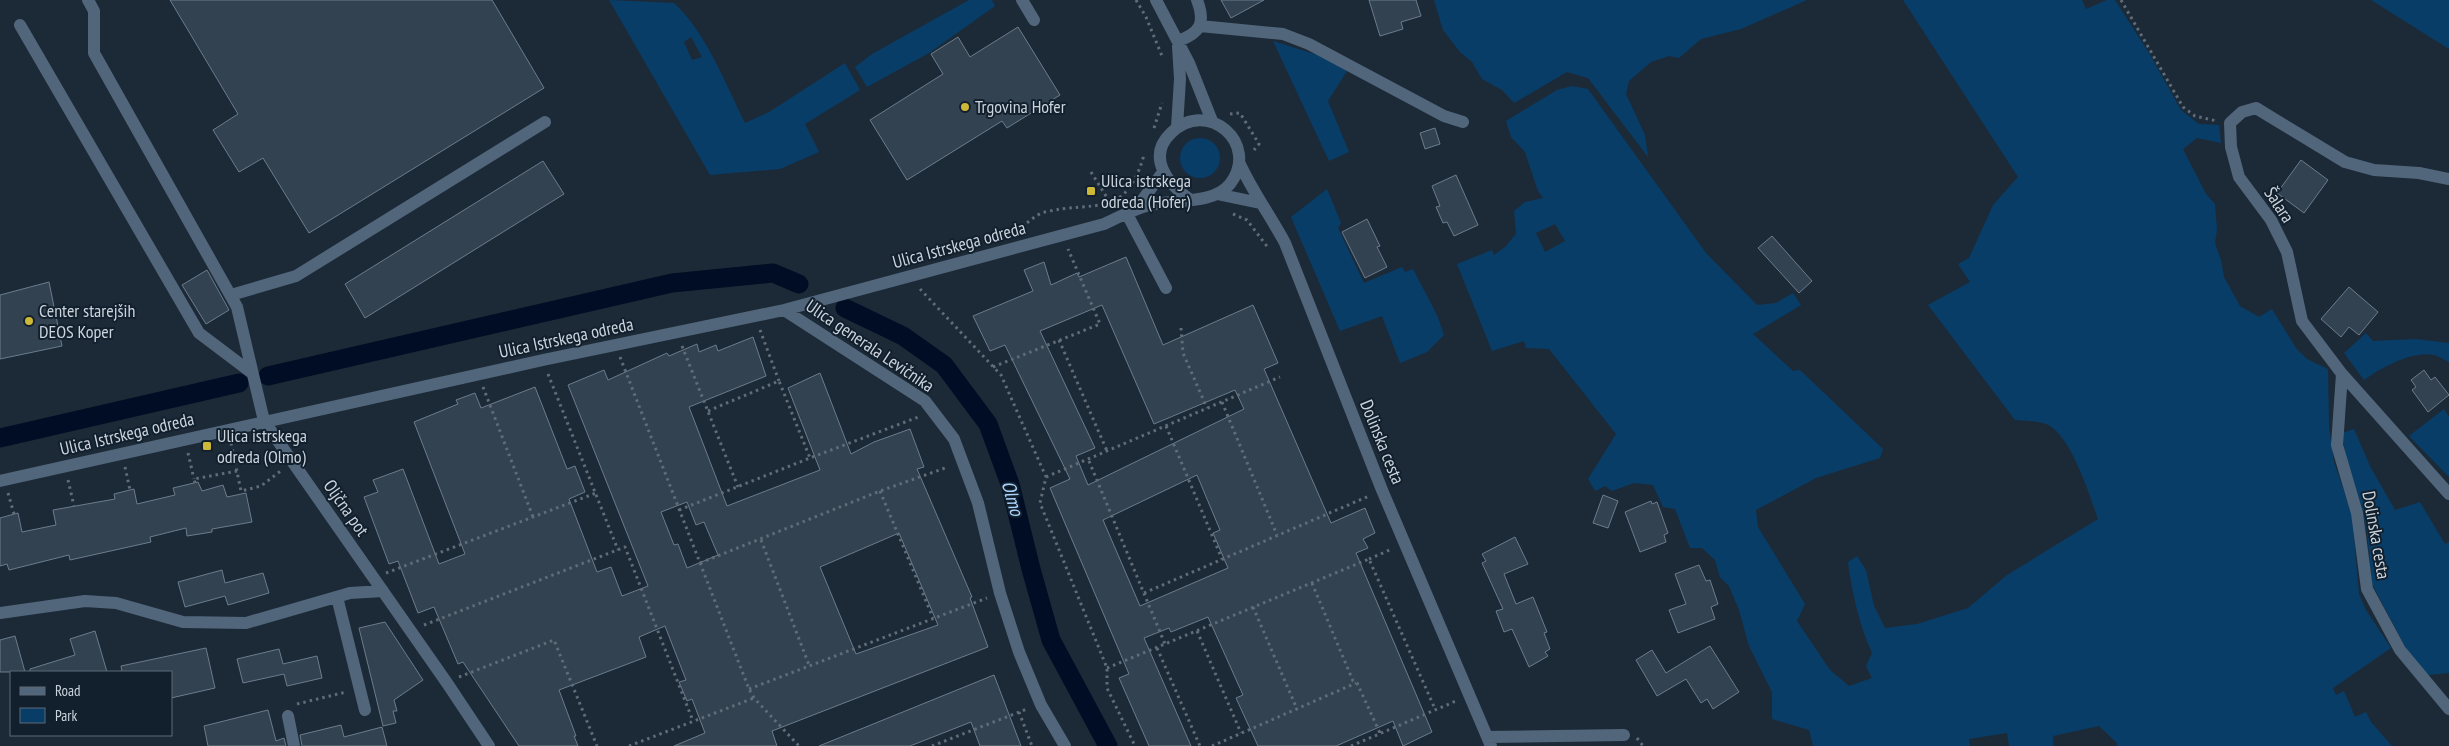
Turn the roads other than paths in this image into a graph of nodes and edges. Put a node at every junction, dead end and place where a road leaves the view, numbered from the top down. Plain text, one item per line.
1 (88, 0) edge
2 (1022, 0) edge
3 (1156, 0) edge
4 (1199, 3) edge
5 (1034, 20) dead end
6 (20, 25) dead end
7 (1200, 26) junction
8 (1178, 41) junction
9 (1212, 121) junction
10 (545, 122) dead end
11 (1463, 122) dead end
12 (1177, 127) junction
13 (1239, 162) junction
14 (1163, 172) junction
15 (2449, 180) edge
16 (1217, 194) junction
17 (1189, 199) junction
18 (1260, 203) junction
19 (1127, 214) junction
20 (1166, 288) dead end
21 (230, 295) junction
22 (784, 310) junction
23 (252, 373) junction
24 (2342, 374) junction
25 (264, 422) junction
26 (3, 480) edge
27 (2449, 494) edge
28 (383, 591) junction
29 (337, 597) junction
30 (0, 613) edge
31 (2449, 708) edge
32 (365, 710) dead end
33 (288, 716) road end
34 (1624, 735) dead end
35 (1488, 743) edge
36 (483, 744) edge
37 (294, 746) edge
38 (1065, 746) edge

1 - 21 street
2 - 5 street
3 - 8 street
4 - 7 street
6 - 23 street
7 - 8 street
7 - 11 street
8 - 9 street
8 - 12 street
9 - 12 street
9 - 13 street
10 - 21 street
12 - 14 street
13 - 16 street
13 - 18 street, Dolinska cesta
14 - 17 street
14 - 19 street
15 - 24 street, Šalara
16 - 17 street
16 - 18 street
17 - 19 street
18 - 35 street, Dolinska cesta
19 - 20 street
19 - 22 street, Ulica Istrskega odreda
21 - 23 street
22 - 25 street, Ulica Istrskega odreda
22 - 38 street, Ulica generala Levičnika
23 - 25 street
24 - 27 street, Šalara
24 - 31 street, Dolinska cesta
25 - 26 street, Ulica Istrskega odreda
25 - 28 street, Oljčna pot
28 - 29 street
28 - 36 street, Oljčna pot
29 - 30 street
29 - 32 street
33 - 37 street
34 - 35 street, Dolinska cesta

